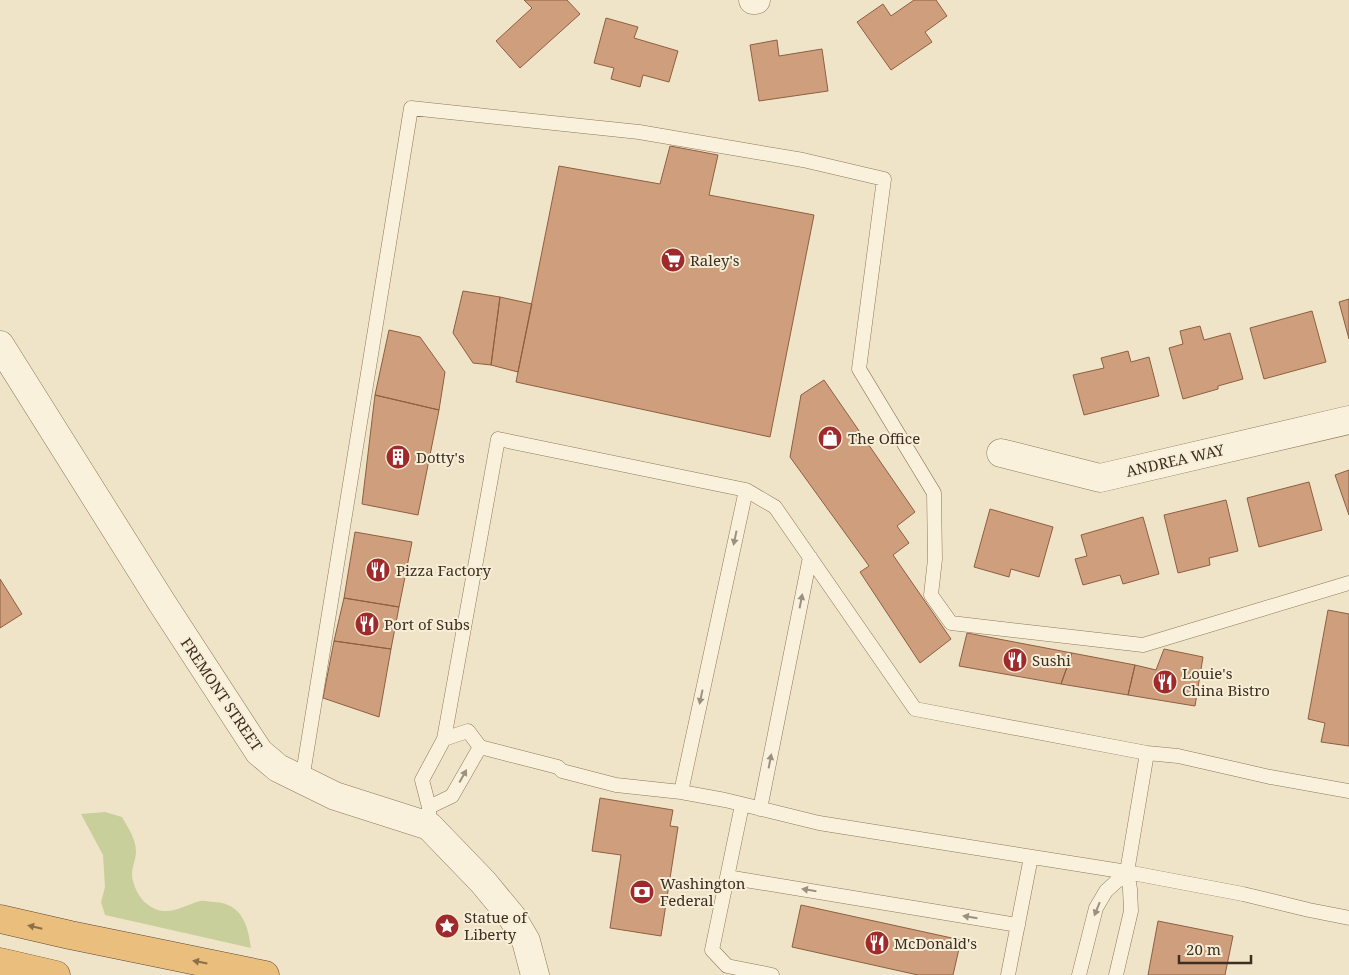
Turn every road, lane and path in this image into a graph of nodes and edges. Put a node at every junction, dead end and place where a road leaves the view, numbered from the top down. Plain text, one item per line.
1 (0, 345) edge
2 (1349, 420) edge
3 (1001, 453) dead end
4 (746, 490) junction
5 (810, 557) junction
6 (1349, 583) edge
7 (444, 738) junction
8 (480, 747) junction
9 (1147, 753) junction
10 (302, 780) junction
11 (1349, 791) edge
12 (681, 792) junction
13 (742, 805) junction
14 (760, 808) junction
15 (429, 816) junction
16 (1031, 857) junction
17 (1127, 872) junction
18 (727, 876) junction
19 (1349, 918) edge
20 (0, 919) edge
21 (1018, 925) junction
22 (0, 962) edge
23 (56, 975) edge
24 (265, 975) edge
25 (535, 975) edge
26 (772, 975) edge
27 (1008, 975) edge
28 (1079, 975) edge
29 (1116, 975) edge

1 - 10 street, FREMONT STREET
2 - 3 street, ANDREA WAY
4 - 5 lane
4 - 7 lane
4 -> 12 lane
5 - 9 lane
14 -> 5 lane
6 - 10 lane
7 - 8 lane
7 - 15 lane
8 - 12 lane
15 -> 8 lane
9 - 11 lane
9 - 17 lane
10 - 15 street, FREMONT STREET
12 - 13 lane
13 - 14 lane
13 - 18 lane
14 - 16 lane
15 - 25 street, FREMONT STREET
16 - 17 lane
16 - 21 lane
17 - 19 lane
17 -> 28 lane
17 - 29 lane
21 -> 18 lane
18 - 26 lane
24 -> 20 highway
21 - 27 lane
22 - 23 highway

